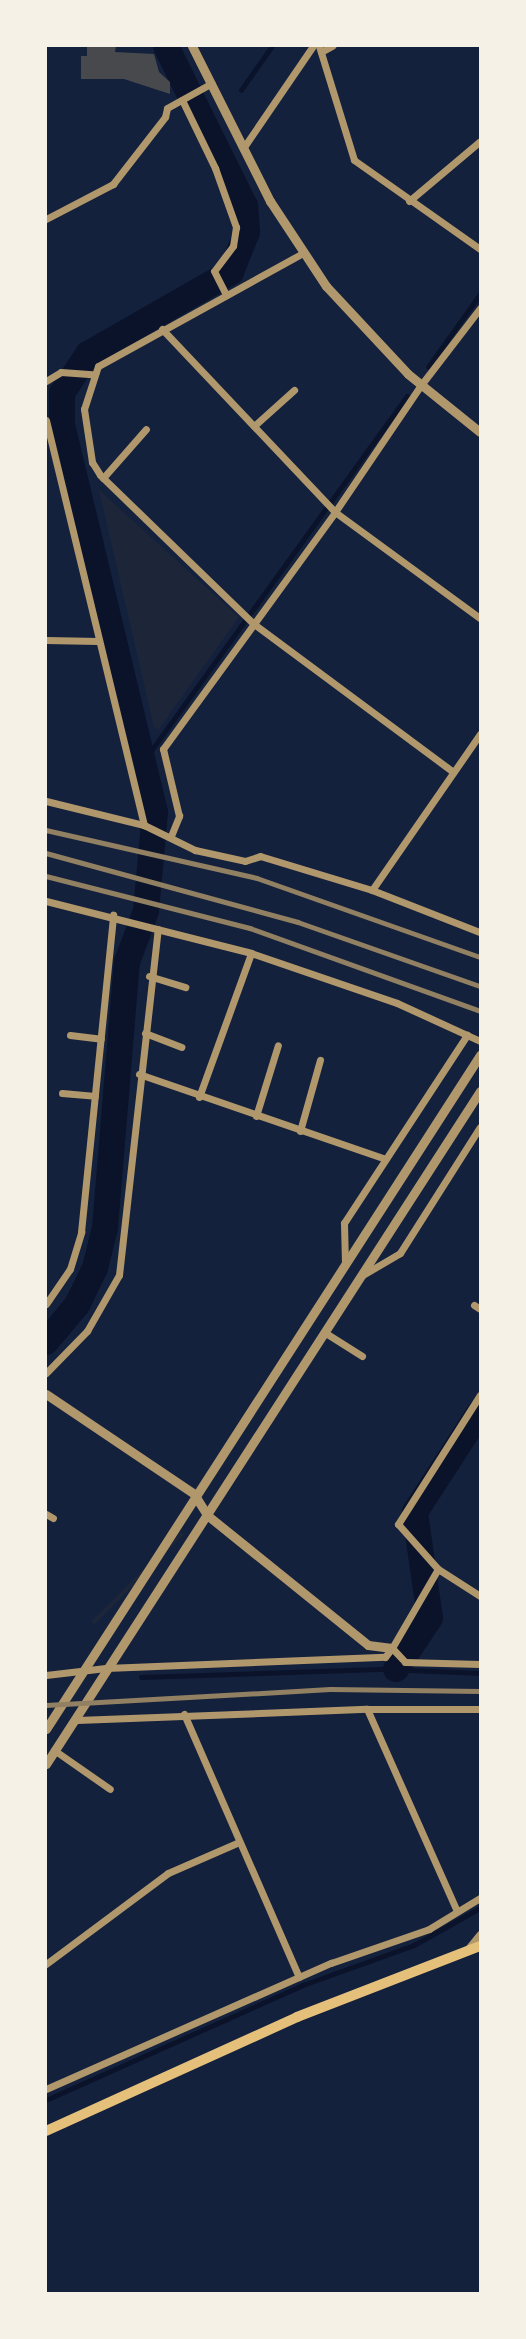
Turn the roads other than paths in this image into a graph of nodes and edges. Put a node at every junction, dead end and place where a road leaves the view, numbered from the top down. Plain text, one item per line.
1 (192, 46) edge
2 (313, 46) edge
3 (332, 46) edge
4 (320, 49) edge
5 (212, 83) junction
6 (182, 100) junction
7 (479, 142) edge
8 (244, 147) junction
9 (409, 201) junction
10 (46, 219) edge
11 (481, 249) edge
12 (303, 253) junction
13 (226, 295) junction
14 (481, 308) edge
15 (162, 329) junction
16 (92, 374) junction
17 (46, 381) edge
18 (421, 385) junction
19 (294, 390) dead end
20 (46, 420) edge
21 (254, 426) junction
22 (146, 429) dead end
23 (481, 432) edge
24 (103, 478) junction
25 (335, 512) junction
26 (481, 618) edge
27 (254, 624) junction
28 (46, 640) edge
29 (97, 641) junction
30 (481, 734) edge
31 (453, 772) junction
32 (46, 801) edge
33 (144, 825) junction
34 (171, 836) junction
35 (372, 890) junction
36 (46, 901) edge
37 (113, 915) junction
38 (158, 929) junction
39 (481, 932) edge
40 (251, 953) junction
41 (149, 976) junction
42 (185, 987) dead end
43 (145, 1034) junction
44 (467, 1034) junction
45 (70, 1035) dead end
46 (101, 1039) junction
47 (481, 1041) edge
48 (278, 1045) dead end
49 (181, 1047) dead end
50 (481, 1055) edge
51 (320, 1060) dead end
52 (139, 1074) junction
53 (481, 1091) edge
54 (62, 1093) dead end
55 (95, 1096) junction
56 (199, 1097) junction
57 (256, 1116) junction
58 (481, 1127) edge
59 (300, 1131) junction
60 (386, 1159) junction
61 (345, 1265) junction
62 (360, 1277) junction
63 (46, 1287) edge
64 (54, 1292) junction
65 (46, 1304) edge
66 (324, 1332) junction
67 (362, 1356) dead end
68 (46, 1373) edge
69 (46, 1394) edge
70 (481, 1395) edge
71 (194, 1494) junction
72 (207, 1516) junction
73 (438, 1569) junction
74 (481, 1596) edge
75 (395, 1652) junction
76 (481, 1664) edge
77 (106, 1668) junction
78 (78, 1672) junction
79 (46, 1675) edge
80 (367, 1709) junction
81 (481, 1709) edge
82 (184, 1714) junction
83 (77, 1720) junction
84 (47, 1723) edge
85 (54, 1750) junction
86 (46, 1764) edge
87 (110, 1789) dead end
88 (239, 1842) junction
89 (481, 1898) edge
90 (456, 1909) junction
91 (481, 1934) edge
92 (481, 1946) edge
93 (465, 1951) junction
94 (46, 1964) edge
95 (299, 1977) junction
96 (46, 2089) edge
97 (46, 2130) edge

1 - 5 street
2 - 8 street
3 - 4 street
4 - 9 street
5 - 6 street
5 - 8 street
6 - 10 street
6 - 13 street
7 - 9 street
8 - 12 street
9 - 11 street
12 - 13 street
12 - 18 street
13 - 15 street
14 - 18 street
15 - 16 street
15 - 21 street
16 - 17 street
16 - 24 street
18 - 23 street
18 - 25 street
19 - 21 street
20 - 29 street
21 - 25 street
22 - 24 street
24 - 27 street
25 - 26 street
25 - 27 street
27 - 31 street
27 - 34 street
28 - 29 street
29 - 33 street
30 - 31 street
31 - 35 street
32 - 33 street
33 - 34 street
34 - 35 street
35 - 39 street
36 - 37 street
37 - 38 street
37 - 46 street
38 - 40 street
38 - 41 street
40 - 44 street
40 - 56 street
41 - 42 street
41 - 43 street
43 - 49 street
43 - 52 street
44 - 47 street
44 - 60 street
45 - 46 street
46 - 55 street
48 - 57 street
50 - 61 street
51 - 59 street
52 - 56 street
52 - 68 street
53 - 62 street
54 - 55 street
55 - 64 street
56 - 57 street
57 - 59 street
58 - 62 street
59 - 60 street
60 - 61 street
61 - 71 street
62 - 66 street
63 - 64 street
64 - 65 street
66 - 67 street
66 - 72 street
69 - 71 street
70 - 73 street
71 - 72 street
71 - 78 street
72 - 75 street
72 - 77 street
73 - 74 street
73 - 75 street
75 - 76 street
75 - 77 street
77 - 78 street
77 - 83 street
78 - 79 street
78 - 84 street
80 - 81 street
80 - 82 street
80 - 90 street
82 - 83 street
82 - 88 street
83 - 85 street
85 - 86 street
85 - 87 street
88 - 94 street
88 - 95 street
89 - 90 street
90 - 95 street
91 - 93 street
92 - 93 main road
93 - 97 main road
95 - 96 street

